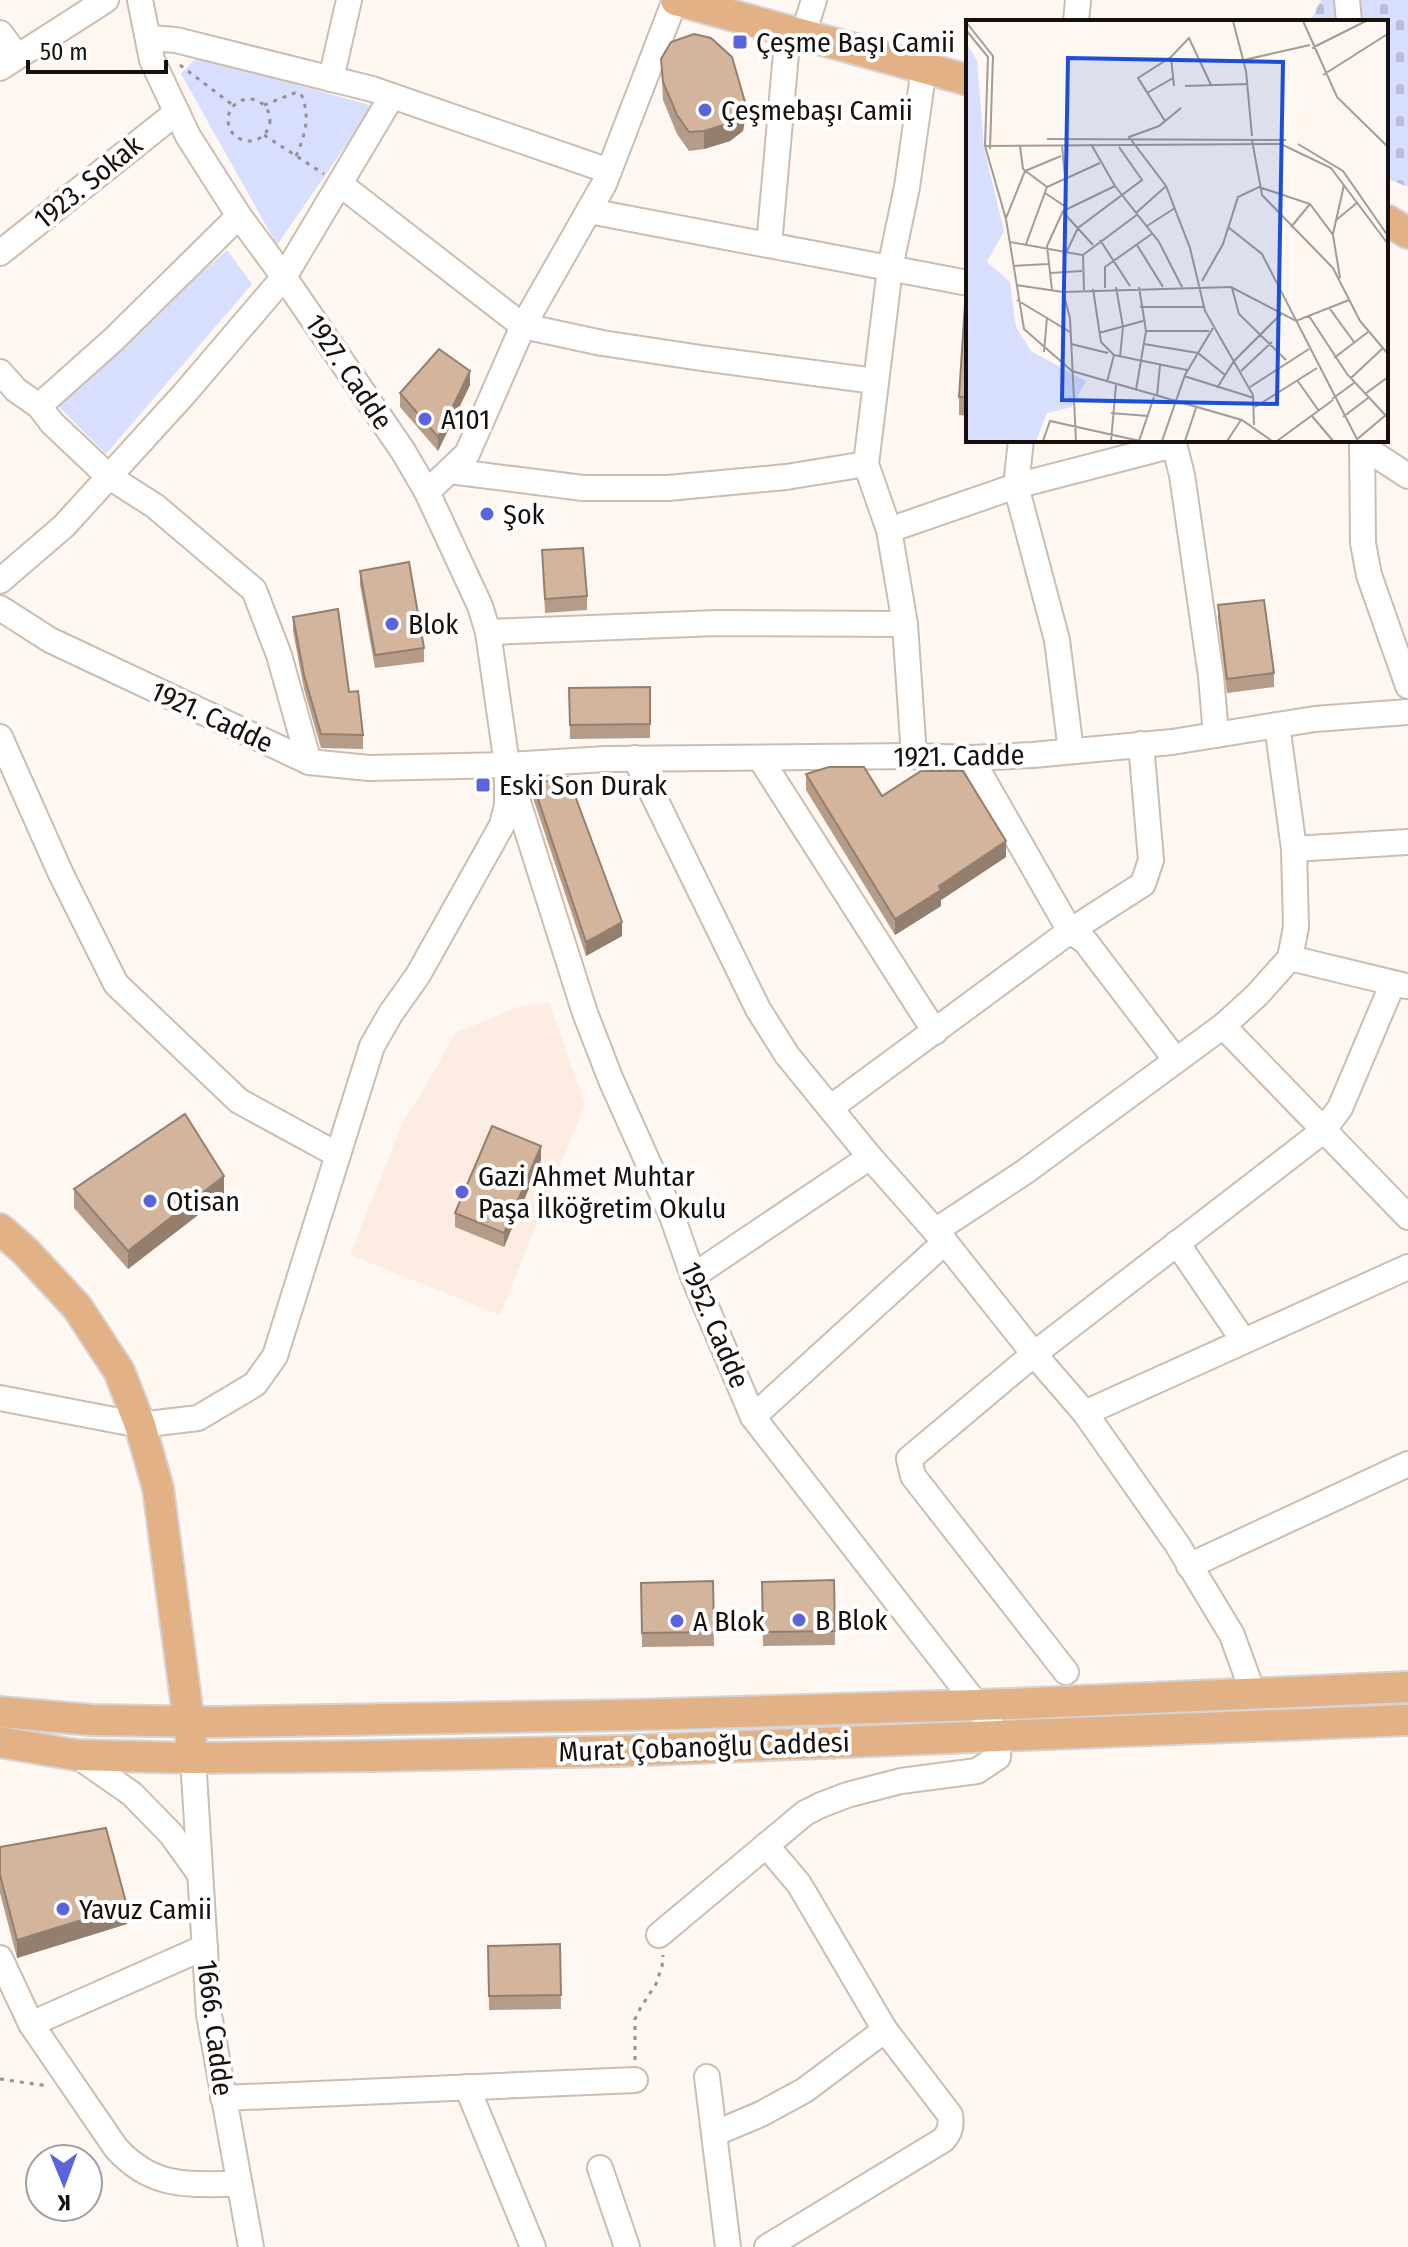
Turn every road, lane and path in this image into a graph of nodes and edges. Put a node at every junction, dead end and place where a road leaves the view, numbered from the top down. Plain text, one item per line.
1 (106, 0) edge
2 (140, 0) edge
3 (349, 0) edge
4 (676, 0) edge
5 (814, 0) edge
6 (1078, 0) edge
7 (1347, 0) edge
8 (1076, 20) edge
9 (1349, 20) edge
10 (0, 33) edge
11 (796, 33) junction
12 (148, 38) junction
13 (9, 62) edge
14 (924, 68) junction
15 (331, 79) junction
16 (966, 79) edge
17 (300, 91) dead end
18 (392, 96) junction
19 (234, 106) junction
20 (177, 112) junction
21 (264, 135) junction
22 (296, 156) junction
23 (609, 171) junction
24 (340, 184) junction
25 (589, 211) junction
26 (239, 216) junction
27 (1388, 221) edge
28 (1408, 233) edge
29 (769, 245) junction
30 (0, 253) edge
31 (890, 268) junction
32 (284, 277) junction
33 (966, 283) edge
34 (523, 326) junction
35 (0, 372) edge
36 (875, 381) junction
37 (39, 406) junction
38 (1021, 442) edge
39 (1173, 442) edge
40 (1362, 443) edge
41 (866, 464) junction
42 (449, 471) junction
43 (108, 476) junction
44 (1408, 476) edge
45 (1016, 486) junction
46 (427, 492) junction
47 (889, 530) junction
48 (0, 581) edge
49 (0, 608) edge
50 (905, 624) junction
51 (488, 632) junction
52 (1408, 686) edge
53 (1408, 712) edge
54 (1277, 725) junction
55 (1216, 735) junction
56 (0, 737) edge
57 (1141, 744) junction
58 (1071, 751) junction
59 (914, 756) junction
60 (635, 758) junction
61 (760, 758) junction
62 (971, 758) junction
63 (309, 762) junction
64 (507, 765) junction
65 (1408, 842) edge
66 (1294, 849) junction
67 (1070, 931) junction
68 (1290, 958) junction
69 (1401, 985) edge
70 (1223, 1026) junction
71 (935, 1032) junction
72 (1175, 1059) junction
73 (830, 1108) junction
74 (1323, 1131) junction
75 (338, 1155) junction
76 (870, 1157) junction
77 (1408, 1217) edge
78 (0, 1229) edge
79 (940, 1237) junction
80 (1177, 1243) junction
81 (1408, 1267) edge
82 (693, 1276) junction
83 (1243, 1340) junction
84 (1034, 1354) junction
85 (0, 1398) edge
86 (1085, 1413) junction
87 (753, 1417) junction
88 (140, 1425) junction
89 (1408, 1464) edge
90 (1189, 1566) junction
91 (1066, 1672) dead end
92 (1408, 1687) edge
93 (1253, 1693) junction
94 (977, 1705) junction
95 (0, 1712) edge
96 (189, 1720) junction
97 (1408, 1720) edge
98 (999, 1737) junction
99 (0, 1742) edge
100 (76, 1755) junction
101 (193, 1758) junction
102 (766, 1845) junction
103 (199, 1873) junction
104 (659, 1935) joint
105 (205, 1947) junction
106 (0, 1958) edge
107 (31, 2024) junction
108 (885, 2030) junction
109 (707, 2077) dead end
110 (0, 2079) edge
111 (635, 2080) joint
112 (467, 2087) junction
113 (76, 2090) junction
114 (223, 2098) junction
115 (716, 2133) junction
116 (600, 2168) dead end
117 (238, 2184) junction
118 (251, 2247) edge
119 (533, 2247) edge
120 (627, 2247) edge
121 (728, 2247) edge
122 (767, 2247) edge

1 - 13 street
2 - 12 street, 1927. Cadde
3 - 15 street
4 - 11 main road
4 - 23 street
5 - 11 street
6 - 8 street
7 - 9 street
10 - 13 street
11 - 14 main road
11 - 29 street
12 - 15 street
12 - 19 path
12 - 20 street, 1927. Cadde
14 - 16 main road
14 - 31 street
15 - 18 street
17 - 22 path
18 - 23 street
18 - 24 street
19 - 21 path
19 - 21 path
20 - 26 street, 1927. Cadde
20 - 30 street, 1923. Sokak
21 - 22 path
22 - 24 path
23 - 25 street
24 - 32 street
24 - 34 street
25 - 29 street
25 - 34 street
26 - 32 street, 1927. Cadde
26 - 37 street
27 - 28 main road
29 - 31 street
31 - 33 street
31 - 36 street
32 - 43 street
32 - 46 street, 1927. Cadde
34 - 36 street
34 - 42 street
35 - 37 street
36 - 41 street
37 - 43 street
38 - 45 street
39 - 45 street
39 - 55 street
40 - 44 street
40 - 52 street
41 - 42 street
41 - 47 street
42 - 46 street
43 - 48 street
43 - 63 street
45 - 47 street
45 - 58 street
46 - 51 street, 1927. Cadde
47 - 50 street
49 - 63 street, 1921. Cadde
50 - 51 street
50 - 59 street
51 - 64 street, 1927. Cadde
53 - 54 street, 1921. Cadde
54 - 55 street, 1921. Cadde
54 - 66 street
55 - 57 street, 1921. Cadde
56 - 75 street
57 - 58 street, 1921. Cadde
57 - 67 street
58 - 62 street, 1921. Cadde
59 - 61 street, 1921. Cadde
59 - 62 street, 1921. Cadde
60 - 61 street, 1921. Cadde
60 - 64 street, 1921. Cadde
60 - 73 street
61 - 71 street
62 - 67 street
63 - 64 street, 1921. Cadde
64 - 75 street
64 - 82 street, 1952. Cadde
65 - 66 street
66 - 68 street
67 - 71 street
67 - 72 street
68 - 69 street
68 - 70 street
69 - 74 street
70 - 72 street
70 - 74 street
71 - 73 street
72 - 79 street
73 - 76 street
74 - 77 street
74 - 80 street
75 - 88 street
76 - 79 street
76 - 82 street
78 - 88 main road
79 - 84 street
79 - 87 street
80 - 83 street
80 - 84 street
81 - 83 street
82 - 87 street, 1952. Cadde
83 - 86 street
84 - 86 street
84 - 91 street
85 - 88 street
86 - 90 street
87 - 94 street, 1952. Cadde
88 - 96 main road
89 - 90 street
90 - 93 street
92 - 93 main road, Murat Çobanoğlu Caddesi
93 - 94 main road, Murat Çobanoğlu Caddesi
94 - 96 main road, Murat Çobanoğlu Caddesi
94 - 98 street, 1952. Cadde
95 - 96 main road, Murat Çobanoğlu Caddesi
96 - 101 main road
97 - 98 main road, Murat Çobanoğlu Caddesi
98 - 101 main road, Murat Çobanoğlu Caddesi
98 - 102 street
99 - 100 main road, Murat Çobanoğlu Caddesi
100 - 101 main road, Murat Çobanoğlu Caddesi
100 - 103 street
101 - 103 street, 1666. Cadde
102 - 104 street
102 - 108 street
103 - 105 street, 1666. Cadde
104 - 111 path
105 - 107 street
105 - 114 street, 1666. Cadde
106 - 107 street
107 - 113 street
108 - 115 street
108 - 122 street
109 - 115 street
110 - 113 path
111 - 112 street
112 - 114 street
112 - 119 street
113 - 117 street
114 - 117 street, 1666. Cadde
115 - 121 street
116 - 120 street
117 - 118 street, 1666. Cadde

